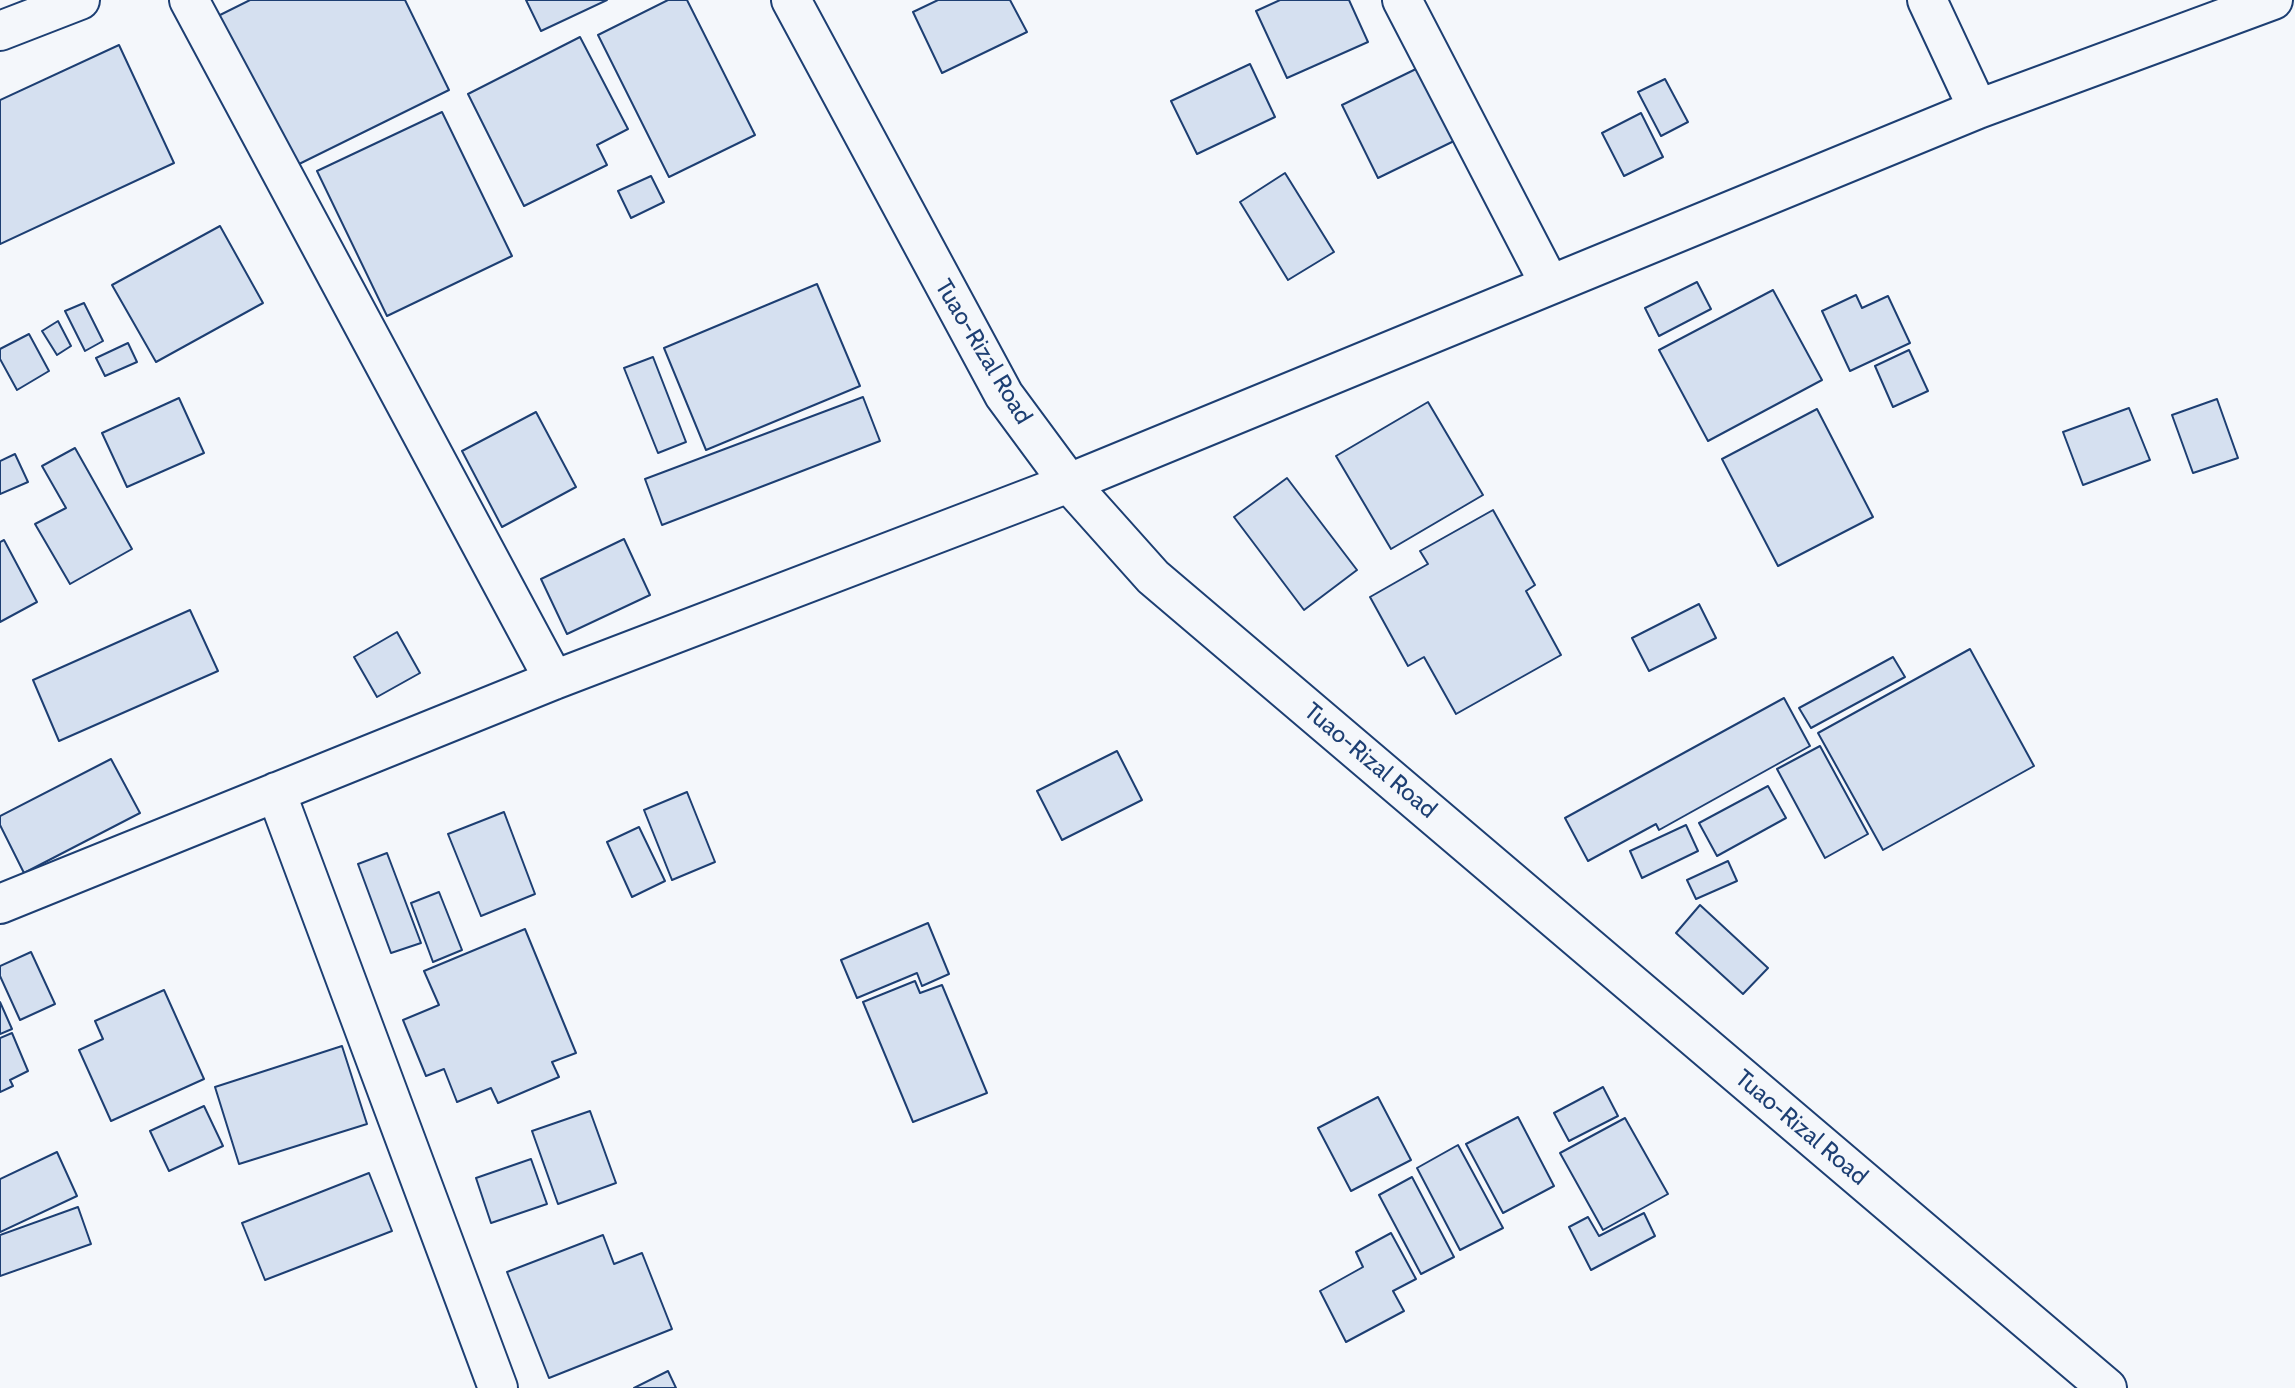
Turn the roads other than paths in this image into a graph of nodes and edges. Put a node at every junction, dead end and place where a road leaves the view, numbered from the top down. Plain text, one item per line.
1 (80, 0) edge
2 (189, 0) edge
3 (791, 0) edge
4 (1402, 0) edge
5 (1927, 0) edge
6 (2273, 0) edge
7 (0, 31) edge
8 (1978, 109) junction
9 (1549, 283) junction
10 (1069, 484) junction
11 (554, 680) junction
12 (276, 792) junction
13 (2, 900) edge
14 (498, 1388) edge
15 (2107, 1388) edge

1 - 7 street
2 - 11 street
3 - 10 street, Tuao-Rizal Road
4 - 9 street
5 - 8 street
6 - 8 street
8 - 9 street
9 - 10 street
10 - 11 street
10 - 15 street, Tuao-Rizal Road
11 - 12 street
12 - 13 street
12 - 14 street

